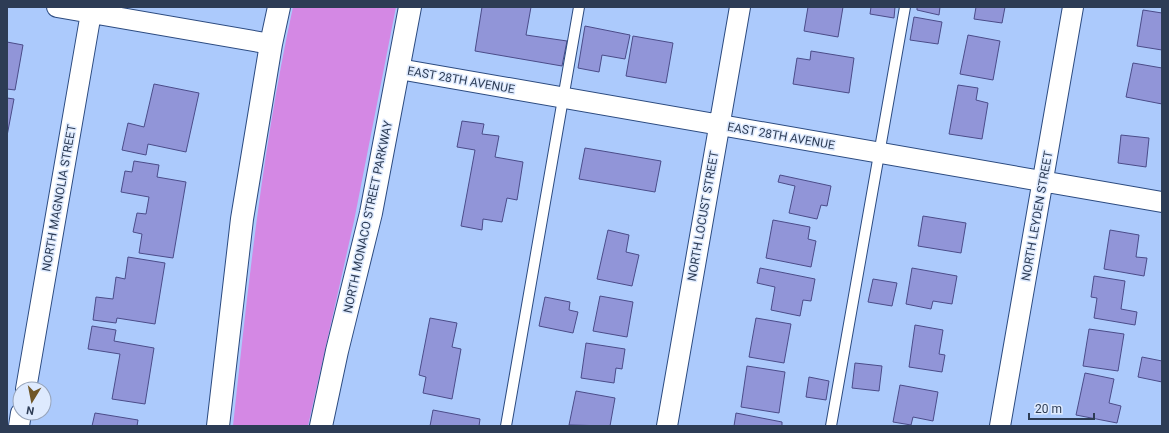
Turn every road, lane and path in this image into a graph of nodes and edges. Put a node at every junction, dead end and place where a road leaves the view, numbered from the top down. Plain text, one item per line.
1 (57, 7) edge
2 (279, 7) edge
3 (410, 7) edge
4 (579, 7) edge
5 (740, 7) edge
6 (905, 7) edge
7 (1073, 7) edge
8 (91, 10) edge
9 (271, 44) junction
10 (399, 69) junction
11 (564, 97) junction
12 (719, 125) junction
13 (879, 153) junction
14 (1043, 181) junction
15 (1162, 202) edge
16 (27, 381) edge
17 (218, 426) edge
18 (321, 426) edge
19 (506, 426) edge
20 (667, 426) edge
21 (831, 426) edge
22 (1000, 426) edge

1 - 8 street
2 - 9 main road
3 - 10 main road, NORTH MONACO STREET PARKWAY
4 - 11 lane
5 - 12 street, NORTH LOCUST STREET
6 - 13 lane
7 - 14 street, NORTH LEYDEN STREET
8 - 9 street
8 - 16 street, NORTH MAGNOLIA STREET
9 - 17 main road
10 - 11 street, EAST 28TH AVENUE
10 - 18 main road, NORTH MONACO STREET PARKWAY
11 - 12 street, EAST 28TH AVENUE
11 - 19 lane
12 - 13 street, EAST 28TH AVENUE
12 - 20 street, NORTH LOCUST STREET
13 - 14 street, EAST 28TH AVENUE
13 - 21 lane
14 - 15 street, EAST 28TH AVENUE
14 - 22 street, NORTH LEYDEN STREET

